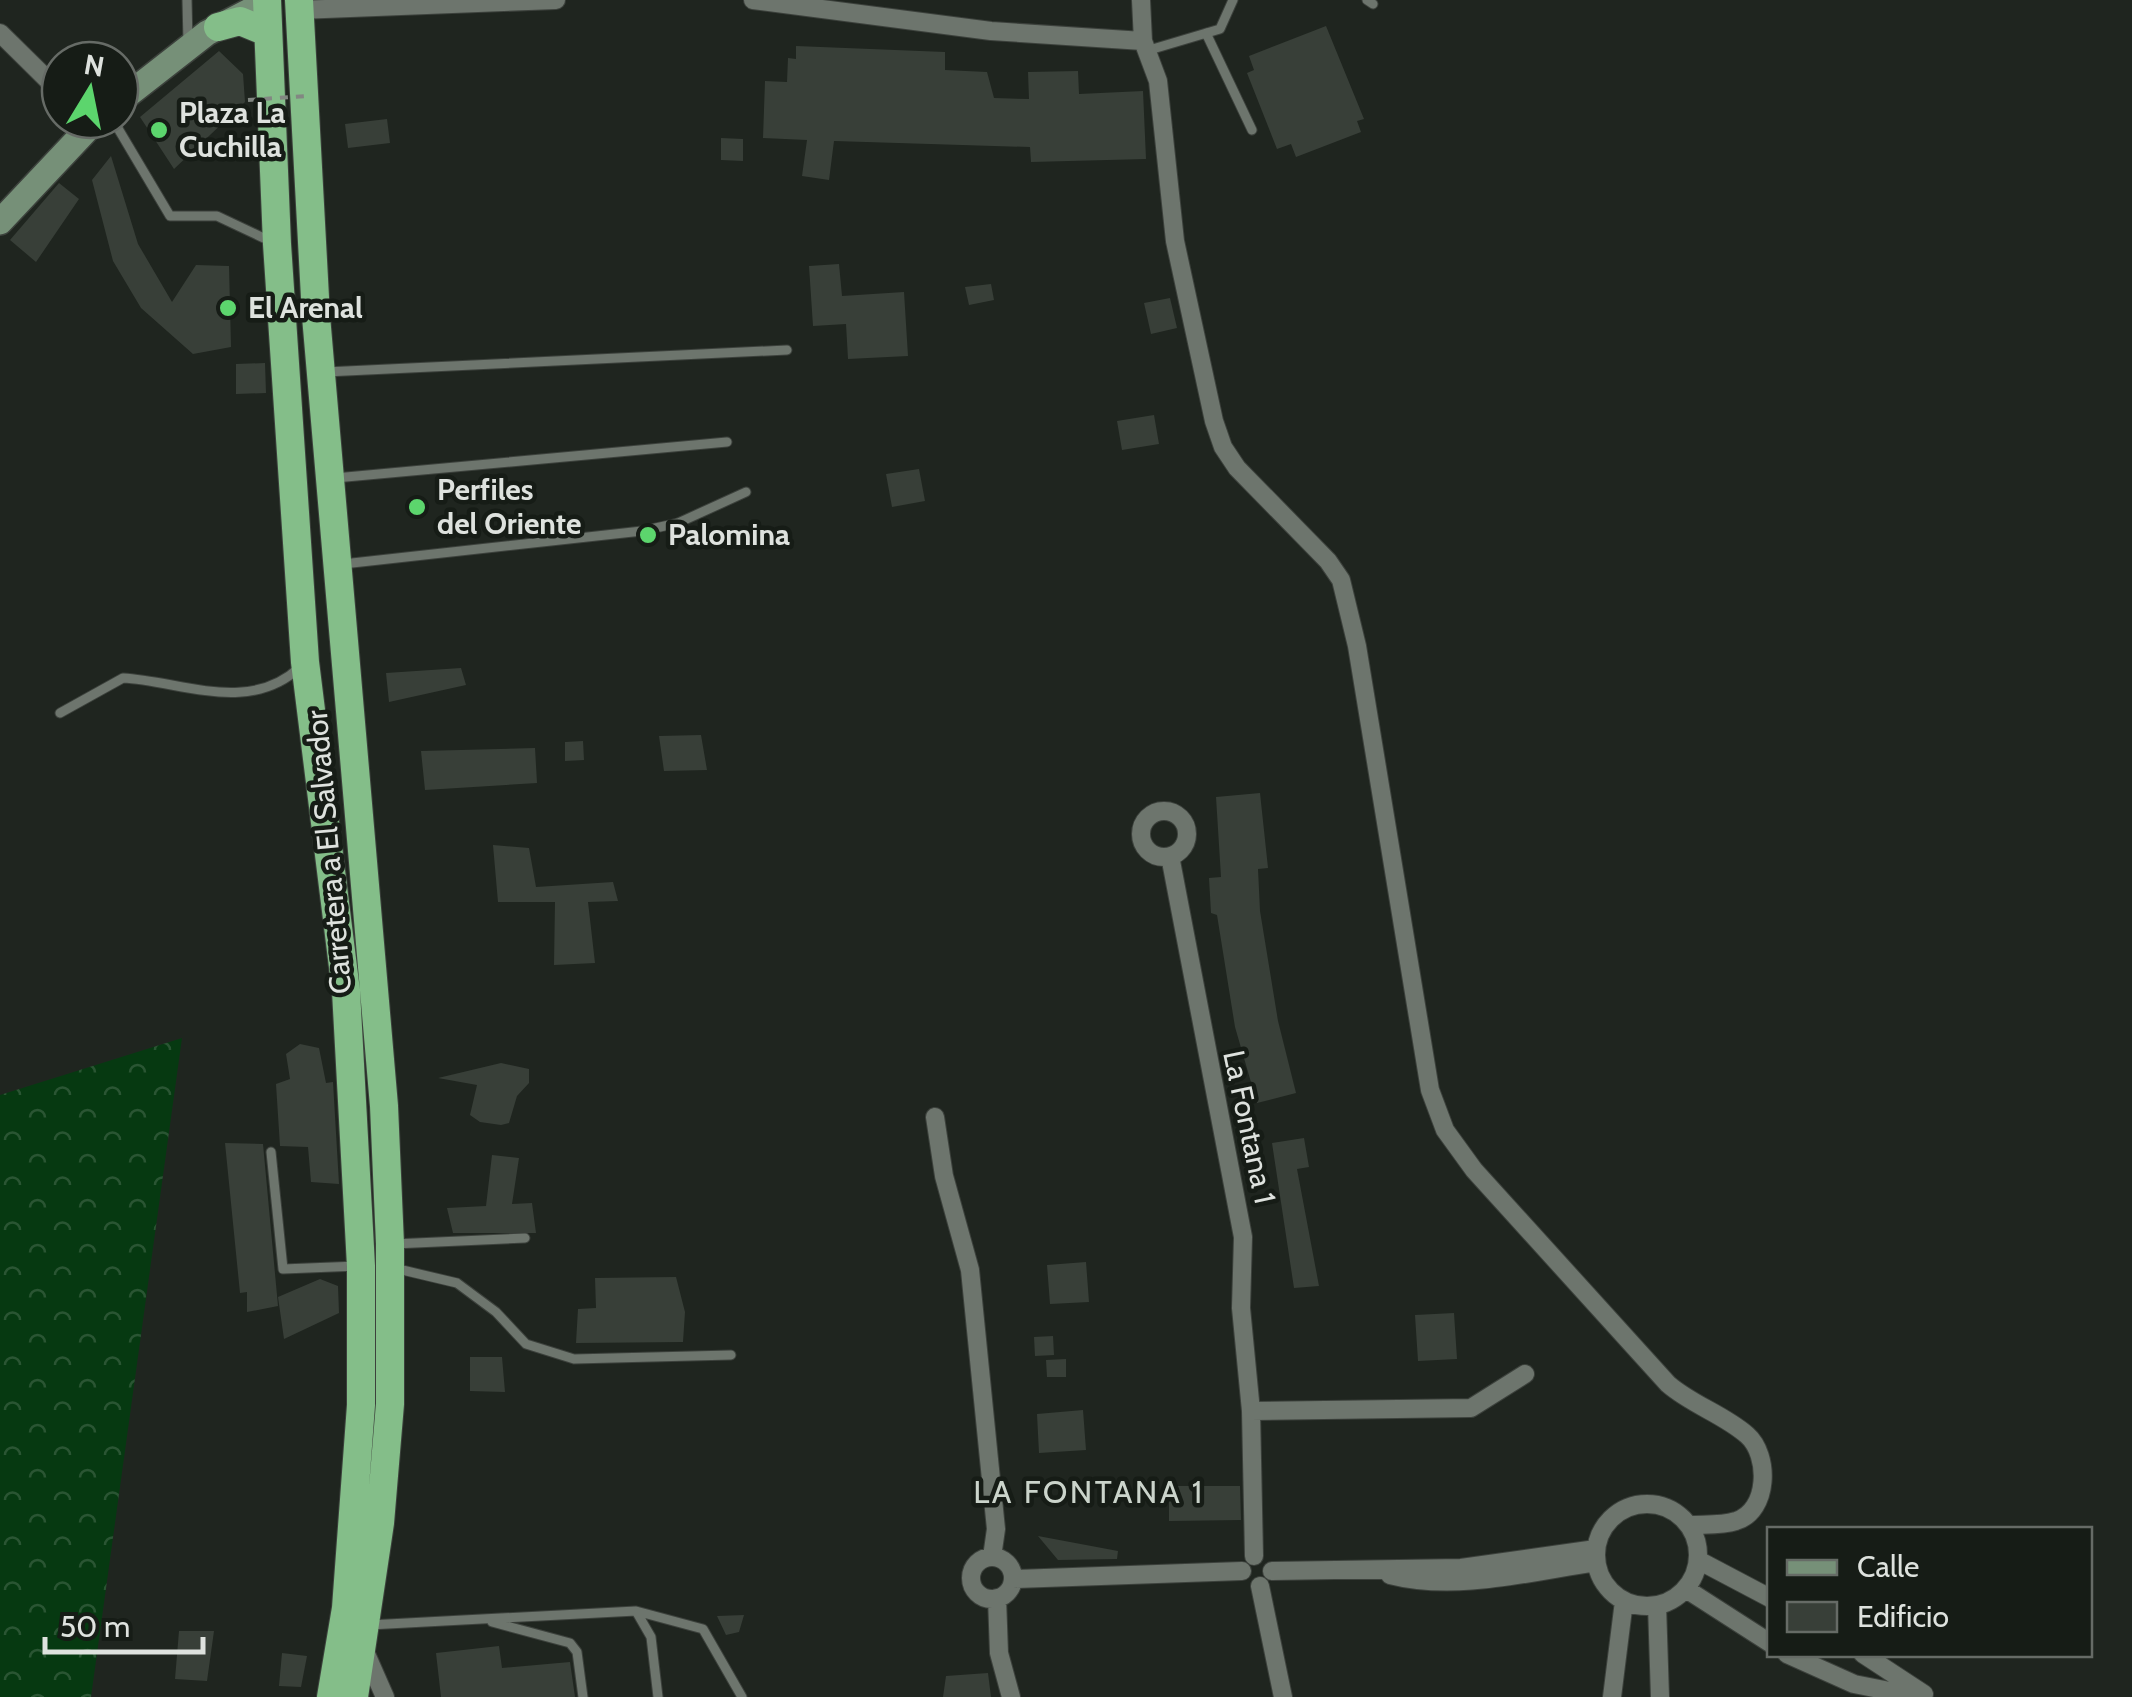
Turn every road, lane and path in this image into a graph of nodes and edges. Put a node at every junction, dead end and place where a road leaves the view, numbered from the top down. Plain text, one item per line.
1 (187, 0) edge
2 (556, 0) edge
3 (753, 0) edge
4 (1141, 0) edge
5 (1221, 0) edge
6 (1233, 0) edge
7 (267, 1) edge
8 (299, 5) edge
9 (1226, 12) junction
10 (209, 27) edge
11 (268, 32) junction
12 (0, 33) edge
13 (1206, 33) junction
14 (1144, 46) junction
15 (40, 72) edge
16 (140, 84) edge
17 (306, 96) dead end
18 (248, 100) dead end
19 (1252, 130) dead end
20 (79, 140) edge
21 (112, 140) edge
22 (0, 222) edge
23 (277, 244) junction
24 (787, 350) dead end
25 (321, 372) junction
26 (727, 442) dead end
27 (292, 471) junction
28 (332, 479) junction
29 (746, 492) dead end
30 (340, 565) junction
31 (344, 622) junction
32 (306, 662) junction
33 (60, 713) dead end
34 (1170, 856) dead end
35 (935, 1117) dead end
36 (272, 1152) dead end
37 (525, 1238) dead end
38 (391, 1256) junction
39 (361, 1266) junction
40 (731, 1355) dead end
41 (1525, 1374) dead end
42 (1251, 1411) junction
43 (1689, 1526) junction
44 (1596, 1556) junction
45 (992, 1557) junction
46 (1698, 1560) junction
47 (1248, 1564) junction
48 (1272, 1570) junction
49 (1013, 1579) junction
50 (1260, 1586) junction
51 (1686, 1588) junction
52 (1767, 1596) edge
53 (997, 1598) junction
54 (1624, 1601) junction
55 (1657, 1606) junction
56 (636, 1611) junction
57 (479, 1619) junction
58 (364, 1635) junction
59 (1767, 1641) edge
60 (1794, 1657) edge
61 (1868, 1657) edge
62 (331, 1697) edge
63 (354, 1697) edge
64 (385, 1697) edge
65 (583, 1697) edge
66 (658, 1697) edge
67 (742, 1697) edge
68 (1011, 1697) edge
69 (1283, 1697) edge
70 (1612, 1697) edge
71 (1660, 1697) edge
72 (1920, 1697) edge
73 (1928, 1697) edge

1 - 10 lane
2 - 8 street
3 - 14 street
4 - 14 street
5 - 9 lane
6 - 9 lane
7 - 10 main road
7 - 11 highway, Carretera a El Salvador
8 - 25 highway, Carretera a El Salvador
9 - 13 lane
10 - 11 highway
10 - 16 main road
11 - 23 highway, Carretera a El Salvador
12 - 15 street
13 - 14 lane
13 - 19 lane
14 - 43 street
17 - 18 path, bridge
20 - 22 main road
21 - 23 lane
23 - 27 highway, Carretera a El Salvador
24 - 25 lane
25 - 28 highway, Carretera a El Salvador
26 - 28 lane
27 - 31 highway
27 - 32 highway, Carretera a El Salvador
28 - 30 highway, Carretera a El Salvador
29 - 30 lane
30 - 31 highway, Carretera a El Salvador
31 - 38 highway, Carretera a El Salvador
32 - 33 lane
32 - 39 highway, Carretera a El Salvador
34 - 42 street, La Fontana 1
35 - 45 street
36 - 39 lane
37 - 38 lane
38 - 40 lane
38 - 58 highway, Carretera a El Salvador
39 - 62 highway, Carretera a El Salvador
41 - 42 street
42 - 47 street, La Fontana 1
43 - 44 street
43 - 46 street
44 - 48 street
44 - 54 street
45 - 49 street
45 - 53 street
46 - 51 street
46 - 52 street
47 - 48 street
47 - 49 street
47 - 50 street
48 - 50 street
49 - 53 street
50 - 69 street
51 - 55 street
51 - 59 street
53 - 68 street
54 - 55 street
54 - 70 street
55 - 71 street
56 - 57 lane
56 - 66 lane
56 - 67 lane
57 - 58 lane
57 - 65 lane
58 - 63 highway, Carretera a El Salvador
58 - 64 street
60 - 72 street
61 - 73 street

